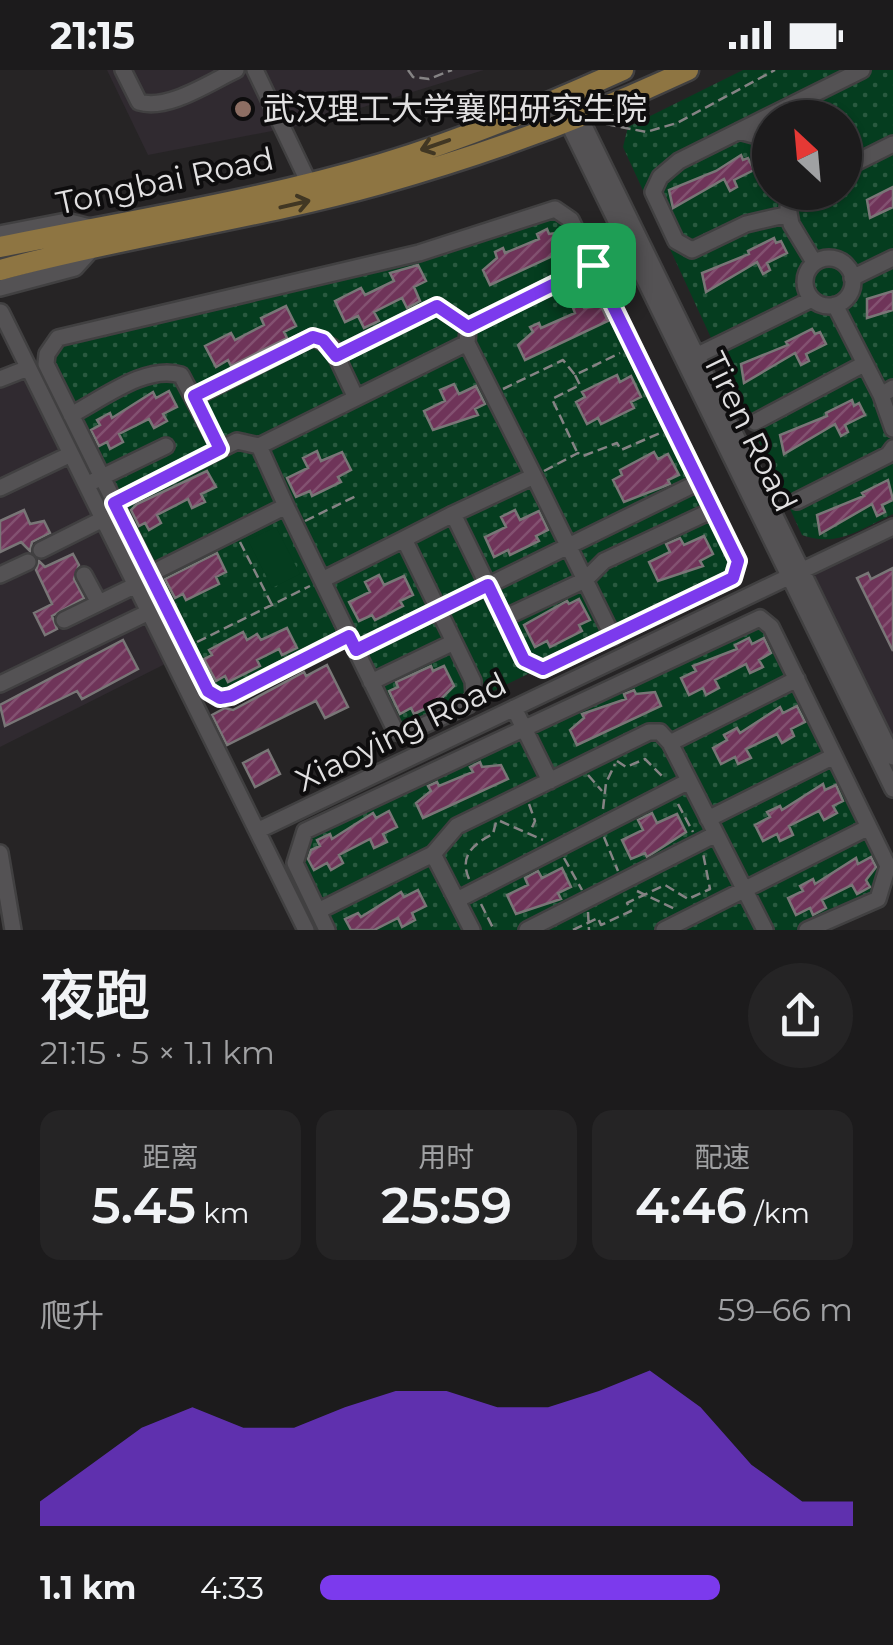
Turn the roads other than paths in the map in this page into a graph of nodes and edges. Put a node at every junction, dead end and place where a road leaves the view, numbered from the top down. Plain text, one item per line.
1 (123, 70) edge
2 (236, 70) edge
3 (255, 70) edge
4 (623, 70) edge
5 (688, 70) edge
6 (862, 70) edge
7 (563, 98) junction
8 (575, 121) junction
9 (739, 131) junction
10 (752, 135) edge
11 (893, 144) edge
12 (862, 160) edge
13 (308, 182) junction
14 (773, 210) edge
15 (797, 210) edge
16 (0, 234) edge
17 (95, 236) junction
18 (0, 247) edge
19 (893, 258) edge
20 (814, 262) junction
21 (593, 265) junction
22 (0, 270) edge
23 (852, 278) junction
24 (28, 280) junction
25 (0, 288) edge
26 (812, 299) junction
27 (835, 305) junction
28 (0, 312) edge
29 (467, 335) junction
30 (336, 356) junction
31 (696, 356) junction
32 (864, 364) junction
33 (28, 368) junction
34 (0, 379) edge
35 (887, 392) edge
36 (194, 396) junction
37 (356, 398) junction
38 (71, 415) junction
39 (755, 422) dead end
40 (893, 429) edge
41 (166, 446) dead end
42 (258, 446) junction
43 (893, 448) edge
44 (220, 449) junction
45 (70, 454) junction
46 (534, 476) junction
47 (102, 477) junction
48 (699, 482) junction
49 (86, 486) junction
50 (0, 488) edge
51 (797, 501) dead end
52 (114, 503) junction
53 (286, 506) junction
54 (713, 510) junction
55 (453, 514) junction
56 (103, 519) junction
57 (893, 527) edge
58 (404, 538) junction
59 (568, 546) junction
60 (41, 550) dead end
61 (28, 562) dead end
62 (150, 574) junction
63 (796, 574) junction
64 (84, 575) dead end
65 (0, 576) edge
66 (322, 580) junction
67 (585, 580) junction
68 (136, 585) junction
69 (488, 585) junction
70 (99, 603) junction
71 (438, 610) junction
72 (149, 612) junction
73 (504, 618) junction
74 (64, 620) dead end
75 (612, 636) junction
76 (454, 642) junction
77 (352, 643) junction
78 (796, 679) junction
79 (371, 682) junction
80 (0, 684) edge
81 (514, 708) junction
82 (523, 728) junction
83 (670, 743) junction
84 (834, 756) junction
85 (893, 758) edge
86 (550, 781) junction
87 (689, 781) junction
88 (893, 789) edge
89 (708, 819) junction
90 (868, 827) junction
91 (257, 831) junction
92 (716, 834) junction
93 (0, 854) edge
94 (433, 854) junction
95 (744, 890) junction
96 (456, 900) junction
97 (318, 911) junction
98 (469, 929) edge
99 (13, 930) edge
100 (306, 930) edge
101 (328, 930) edge
102 (526, 930) edge
103 (664, 930) edge
104 (765, 930) edge
105 (808, 930) edge

1 - 2 street
3 - 13 street
4 - 7 main road, Tongbai Road
5 - 8 main road
6 - 9 street
7 - 8 street, Tiren Road
7 -> 13 main road, Tongbai Road
17 -> 8 main road
8 - 31 street, Tiren Road
8 - 63 street, Tiren Road
9 - 10 street
9 - 14 street
11 - 12 street
13 - 17 main road, Tongbai Road
15 - 20 street
16 - 17 street
17 - 18 main road, Tongbai Road
17 - 22 main road, Tongbai Road
17 - 24 street
19 - 23 street
20 - 23 street
20 - 26 street
21 - 29 street
21 - 38 street
21 - 48 street
23 - 27 street
24 - 25 street
24 - 28 street
26 - 27 street
26 - 31 street
27 - 32 street
28 - 33 street
29 - 30 street
29 - 37 street
29 - 46 street
30 - 36 street
30 - 37 street
31 - 63 street, Tiren Road
32 - 35 street
32 - 39 street
33 - 34 street
33 - 45 street
35 - 40 street
36 - 38 street
36 - 44 street
37 - 42 street
38 - 47 street
41 - 47 street
42 - 44 street
42 - 53 street
43 - 51 street
44 - 52 street
45 - 49 street
45 - 50 street
46 - 55 street
46 - 59 street
47 - 49 street
47 - 52 street
48 - 54 street
48 - 59 street
49 - 56 street
52 - 62 street
53 - 62 street
53 - 66 street
54 - 67 street
54 - 75 street
55 - 58 street
55 - 69 street
56 - 60 street
56 - 68 street
57 - 63 street, Xiaoying Road
58 - 66 street
58 - 71 street
59 - 67 street
59 - 69 street
61 - 65 street
62 - 77 street
63 - 81 street, Xiaoying Road
63 - 85 street, Tiren Road
63 - 88 street, Tiren Road
64 - 70 street
66 - 77 street
67 - 73 street
67 - 75 street
68 - 70 street
68 - 72 street
69 - 71 street
69 - 73 street
70 - 74 street
71 - 76 street
71 - 77 street
72 - 80 street
72 - 91 street
73 - 75 street
76 - 79 street
76 - 79 street
77 - 79 street
78 - 82 street
78 - 83 street
78 - 84 street
81 - 82 street
81 - 91 street, Xiaoying Road
82 - 86 street
82 - 97 street
83 - 86 street
83 - 87 street
84 - 89 street
84 - 90 street
86 - 94 street
87 - 89 street
87 - 96 street
89 - 92 street
90 - 95 street
90 - 105 street
91 - 100 street
92 - 95 street
92 - 102 street
93 - 99 street
94 - 96 street
94 - 97 street
95 - 103 street
95 - 104 street
96 - 98 street
97 - 101 street

